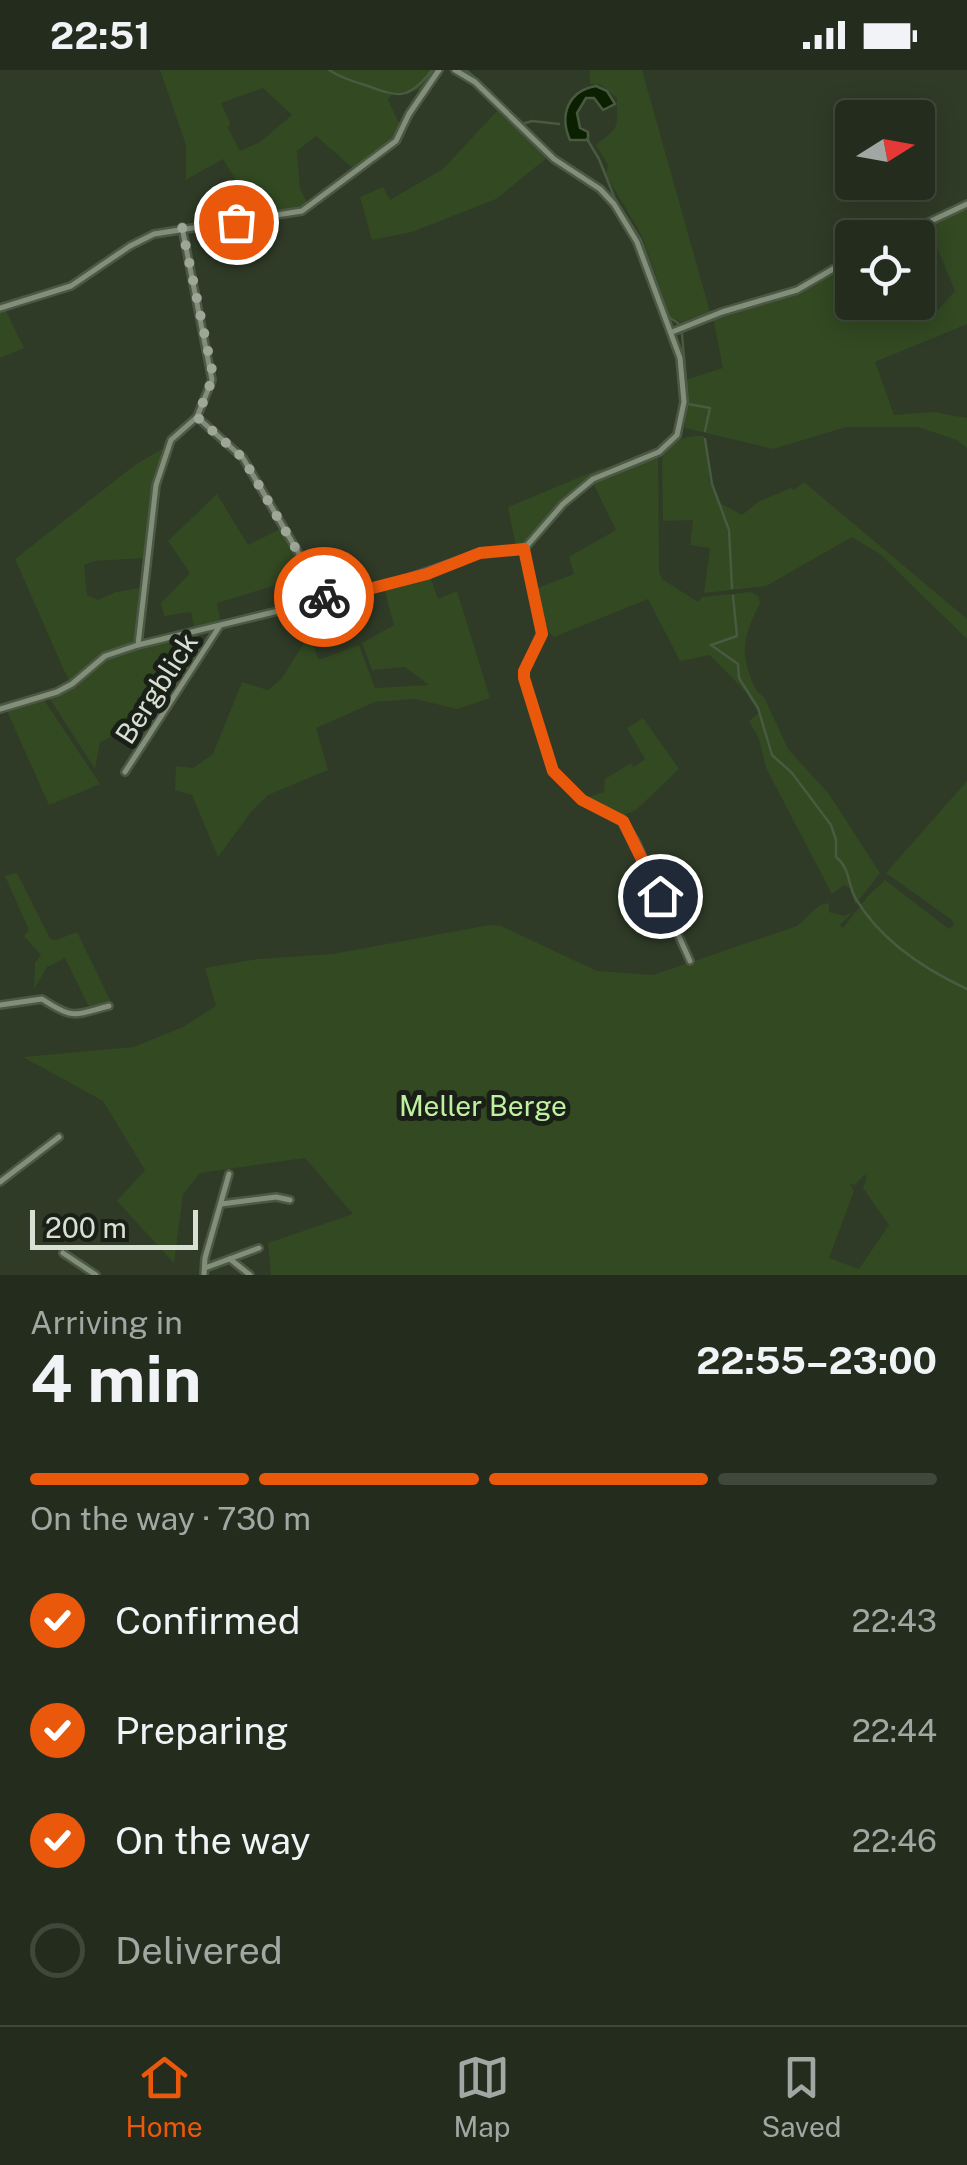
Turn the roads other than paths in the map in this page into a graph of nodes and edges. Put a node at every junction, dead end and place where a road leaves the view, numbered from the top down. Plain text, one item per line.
1 (439, 70) edge
2 (455, 70) edge
3 (967, 204) edge
4 (933, 220) edge
5 (182, 228) junction
6 (835, 268) edge
7 (0, 308) edge
8 (672, 332) junction
9 (197, 417) junction
10 (524, 549) junction
11 (326, 600) junction
12 (221, 625) junction
13 (138, 646) junction
14 (0, 709) edge
15 (126, 772) dead end
16 (690, 961) dead end
17 (0, 1005) edge
18 (110, 1006) dead end
19 (59, 1137) dead end
20 (229, 1174) dead end
21 (0, 1182) edge
22 (290, 1200) dead end
23 (222, 1204) junction
24 (260, 1248) dead end
25 (63, 1253) dead end
26 (230, 1259) junction
27 (204, 1272) edge
28 (96, 1275) edge
29 (250, 1275) edge

1 - 5 street
2 - 8 street
3 - 4 street
5 - 7 street
5 - 9 street
6 - 8 street
8 - 10 street
9 - 11 street
9 - 13 street
10 - 11 street
10 - 16 street
11 - 12 street
12 - 13 street
12 - 15 street, Bergblick
13 - 14 street
17 - 18 street
19 - 21 street
20 - 23 street
22 - 23 street
23 - 27 street
24 - 26 street
25 - 28 street
26 - 27 street
26 - 29 street

